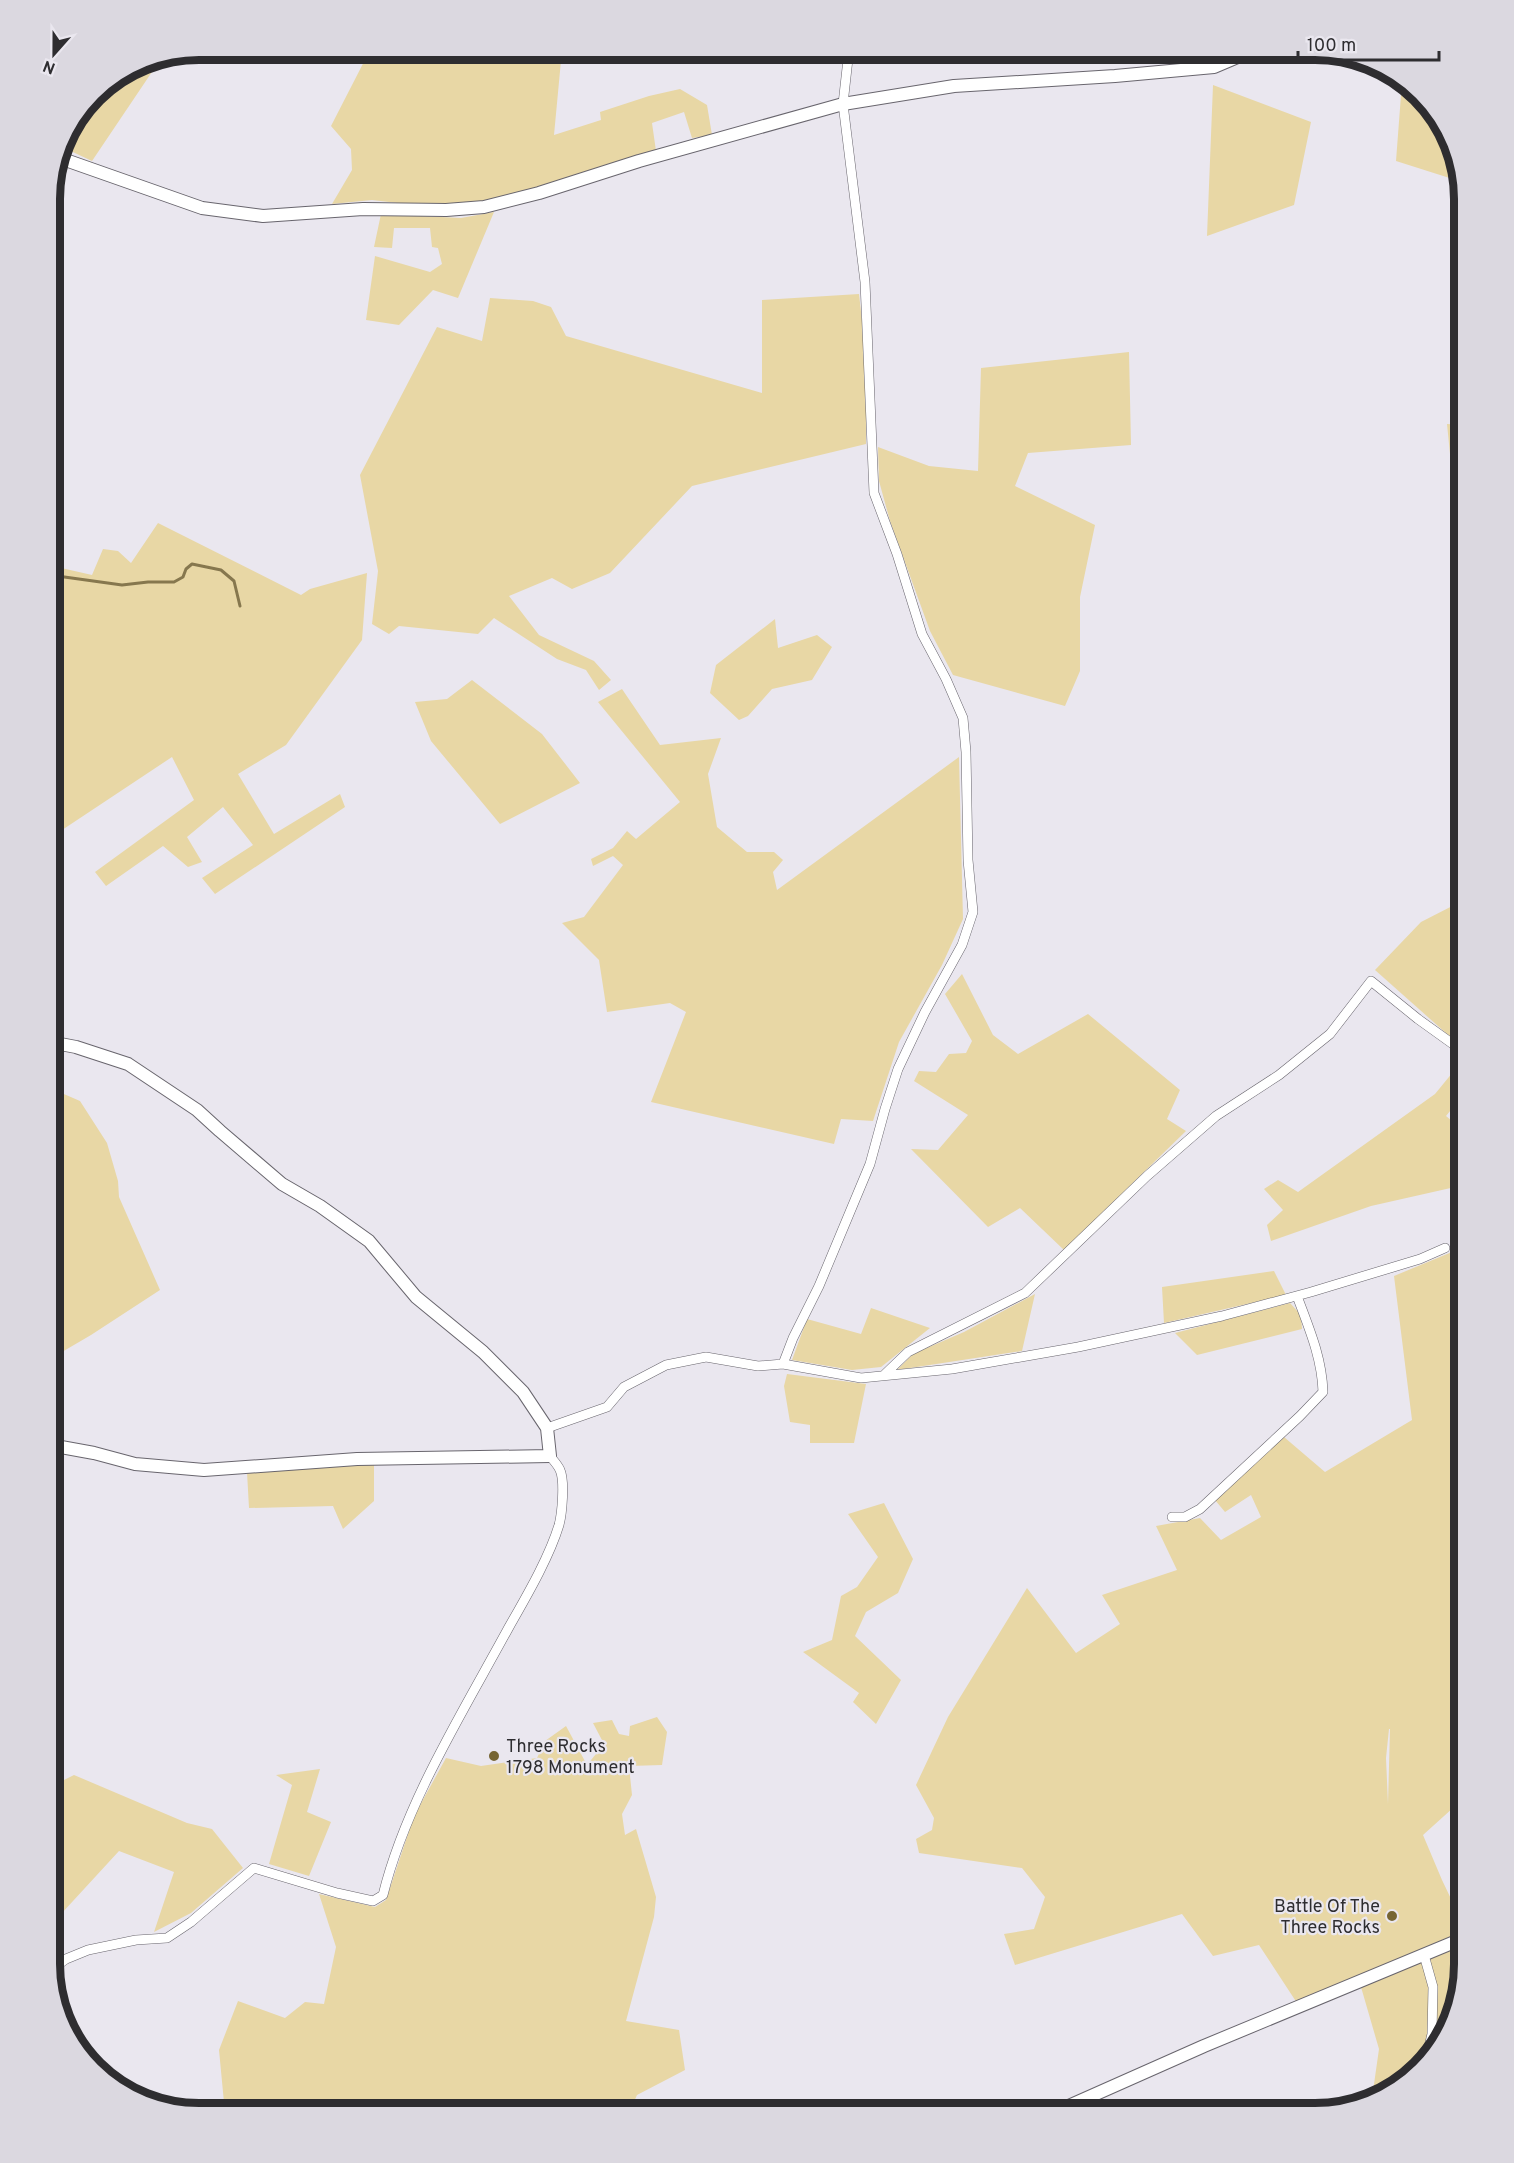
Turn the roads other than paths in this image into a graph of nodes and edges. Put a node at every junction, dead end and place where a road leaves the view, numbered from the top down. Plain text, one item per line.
1 (848, 60) edge
2 (1230, 60) edge
3 (843, 104) junction
4 (66, 161) edge
5 (60, 1043) edge
6 (1454, 1045) edge
7 (1445, 1248) dead end
8 (1297, 1296) junction
9 (783, 1364) junction
10 (884, 1375) junction
11 (547, 1428) junction
12 (60, 1447) edge
13 (550, 1456) junction
14 (1172, 1517) dead end
15 (1454, 1942) edge
16 (1424, 1955) junction
17 (60, 1963) edge
18 (1431, 2039) edge
19 (1076, 2103) edge

1 - 3 street
2 - 3 street
3 - 4 street
3 - 9 street
5 - 11 street
6 - 10 street
7 - 8 street
8 - 10 street
8 - 14 street
9 - 10 street
9 - 11 street
11 - 13 street
12 - 13 street
13 - 17 street
15 - 16 street
16 - 18 street
16 - 19 street

